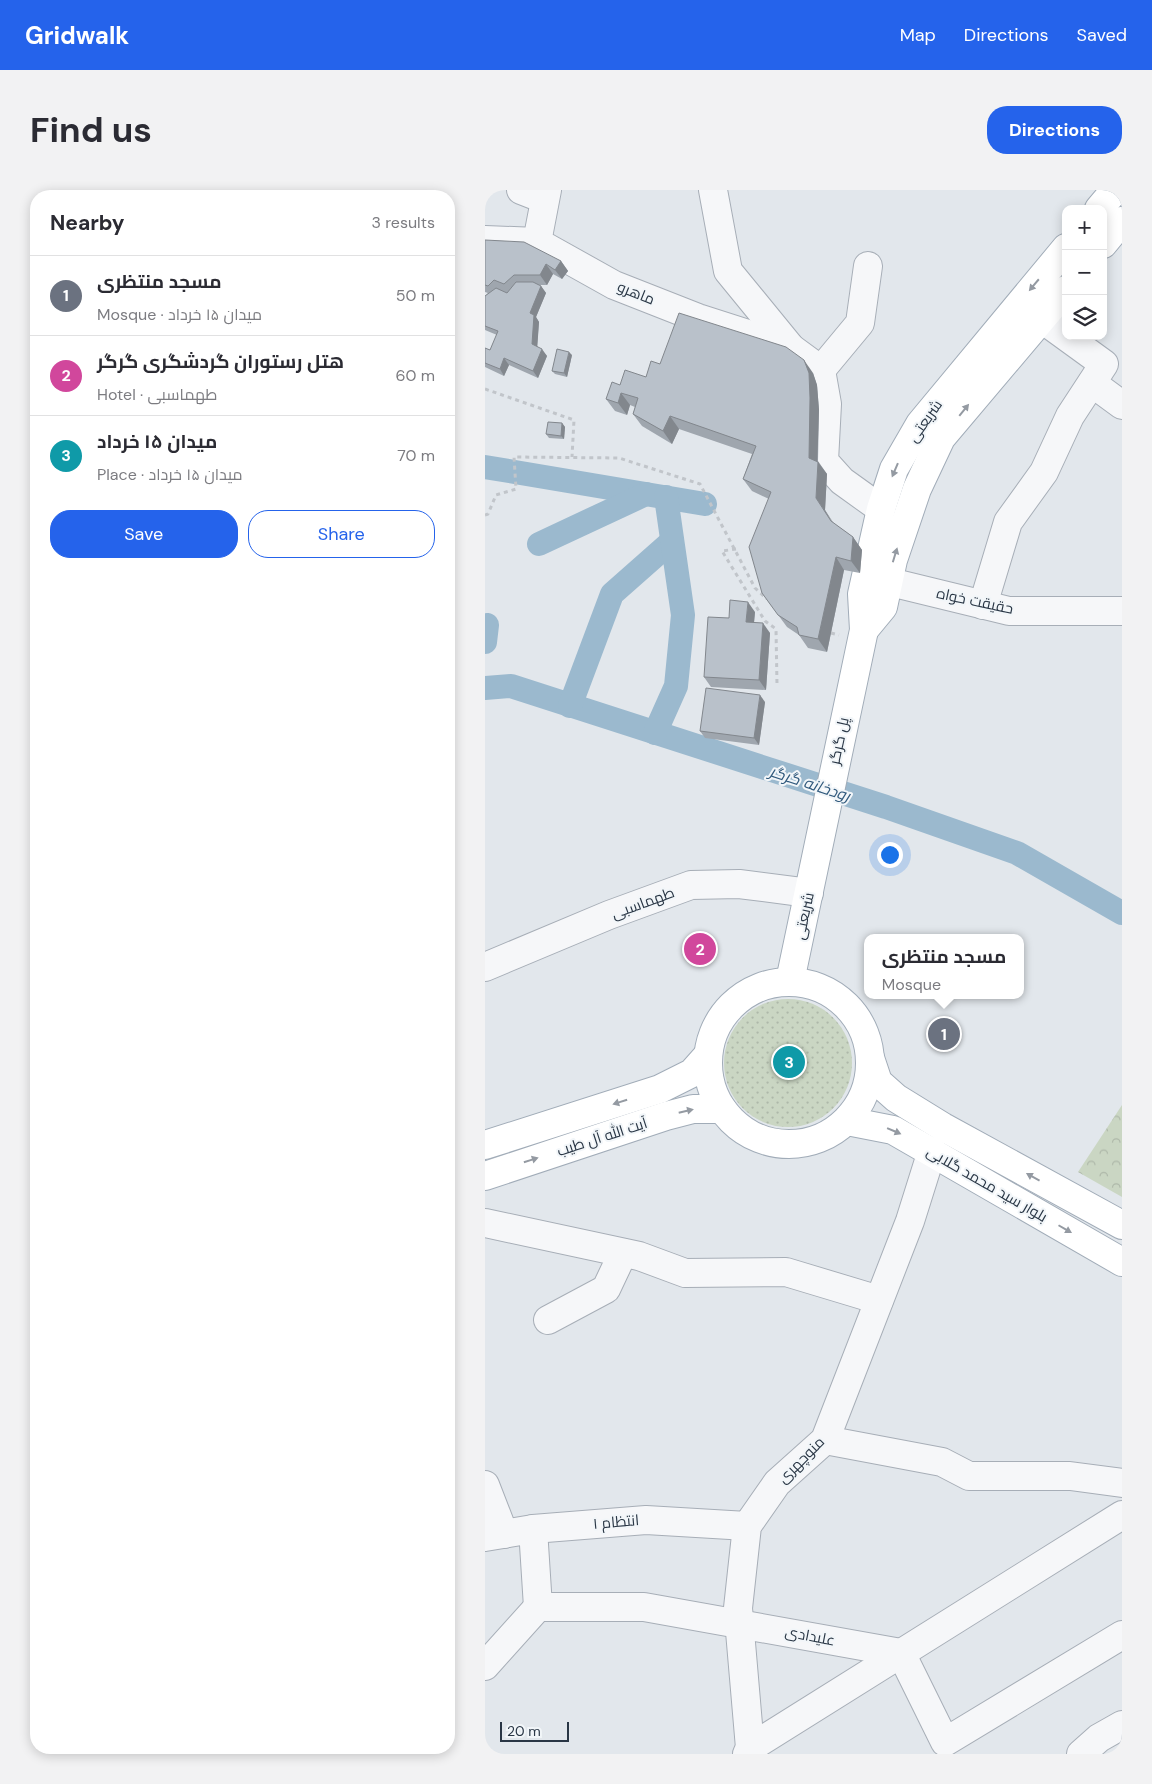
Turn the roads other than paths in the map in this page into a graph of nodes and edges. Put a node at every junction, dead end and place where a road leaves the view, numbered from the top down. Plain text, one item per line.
1 (713, 190) edge
2 (1115, 190) edge
3 (538, 193) edge
4 (1102, 205) edge
5 (1122, 222) edge
6 (1107, 239) edge
7 (485, 240) edge
8 (537, 242) junction
9 (1064, 250) edge
10 (868, 266) dead end
11 (1062, 295) edge
12 (1041, 319) junction
13 (791, 348) junction
14 (821, 370) junction
15 (1091, 383) junction
16 (1122, 406) edge
17 (881, 509) junction
18 (890, 582) junction
19 (983, 605) junction
20 (1122, 611) edge
21 (863, 630) junction
22 (856, 661) joint
23 (816, 850) joint
24 (809, 893) junction
25 (485, 967) edge
26 (790, 981) junction
27 (708, 1056) junction
28 (870, 1058) junction
29 (721, 1109) junction
30 (847, 1120) junction
31 (485, 1145) edge
32 (931, 1151) junction
33 (485, 1176) edge
34 (485, 1223) edge
35 (1122, 1225) edge
36 (623, 1253) junction
37 (1122, 1262) edge
38 (879, 1300) junction
39 (548, 1320) dead end
40 (825, 1440) junction
41 (1122, 1483) edge
42 (485, 1485) edge
43 (1122, 1515) edge
44 (747, 1526) junction
45 (533, 1529) junction
46 (494, 1536) edge
47 (537, 1607) junction
48 (740, 1622) junction
49 (1122, 1635) edge
50 (901, 1653) junction
51 (485, 1666) edge
52 (1122, 1725) edge
53 (941, 1748) edge
54 (748, 1751) edge
55 (1081, 1754) edge

1 - 13 street
2 - 4 main road
3 - 8 street
5 - 6 main road
7 - 8 street, ماهرو
8 - 13 street, ماهرو
9 -> 17 main road, شریعتی
10 - 14 street
11 - 12 main road, شریعتی
12 - 15 street
18 -> 12 main road, شریعتی
13 - 14 street
14 - 17 street
15 - 16 street
15 - 19 street
17 - 21 main road, شریعتی
18 - 19 street, حقیقت خواه
18 - 21 main road, شریعتی
19 - 20 street, حقیقت خواه
21 - 22 main road, شریعتی
22 - 23 main road, پل گرگر
23 - 24 main road, شریعتی
24 - 25 street, طهماسبی
24 - 26 main road, شریعتی
26 - 27 main road
26 - 28 main road
27 - 29 main road
27 -> 31 main road, آیت الله آل طیب
28 - 30 main road
35 -> 28 main road, بلوار سید محمد گلابی
29 - 30 main road
33 -> 29 main road, آیت الله آل طیب
30 -> 32 main road, بلوار سید محمد گلابی
32 -> 37 main road, بلوار سید محمد گلابی
32 - 38 street, منوچهری
34 - 36 street
36 - 38 street
36 - 39 street
38 - 40 street, منوچهری
40 - 41 street
40 - 44 street, منوچهری
42 - 46 street
43 - 50 street
44 - 45 street, انتظام ۱
44 - 48 street, منوچهری
45 - 46 street, انتظام ۱
45 - 47 street
47 - 48 street, علیدادی
47 - 51 street
48 - 50 street, علیدادی
48 - 54 street, منوچهری
49 - 53 street
50 - 53 street
50 - 54 street
52 - 55 street

